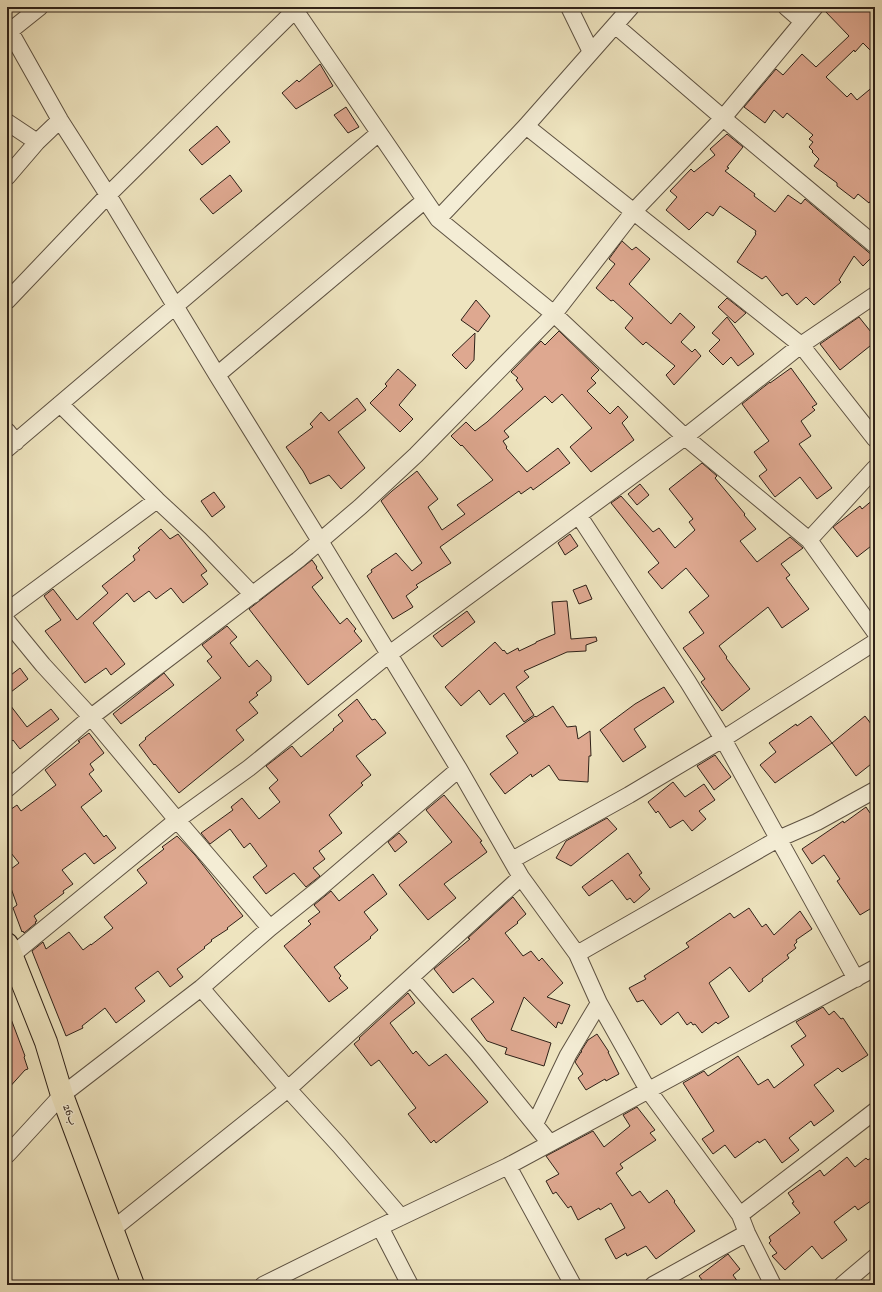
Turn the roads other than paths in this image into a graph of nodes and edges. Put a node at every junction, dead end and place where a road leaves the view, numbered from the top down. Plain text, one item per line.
1 (40, 7) edge
2 (569, 7) edge
3 (631, 7) edge
4 (786, 7) edge
5 (815, 7) edge
6 (294, 8) edge
7 (802, 21) junction
8 (616, 26) junction
9 (8, 29) edge
10 (591, 52) junction
11 (723, 118) junction
12 (60, 120) junction
13 (7, 122) edge
14 (526, 126) junction
15 (379, 133) junction
16 (37, 142) junction
17 (7, 177) edge
18 (108, 195) junction
19 (424, 201) junction
20 (634, 212) junction
21 (438, 219) junction
22 (875, 245) edge
23 (875, 295) edge
24 (7, 301) edge
25 (175, 306) junction
26 (554, 314) junction
27 (802, 345) junction
28 (217, 375) junction
29 (60, 404) junction
30 (685, 437) junction
31 (875, 439) edge
32 (10, 440) edge
33 (875, 468) edge
34 (157, 500) junction
35 (579, 516) junction
36 (809, 540) junction
37 (320, 541) junction
38 (253, 595) junction
39 (7, 611) edge
40 (7, 621) edge
41 (875, 632) edge
42 (875, 642) edge
43 (388, 655) junction
44 (91, 717) junction
45 (723, 739) junction
46 (459, 769) junction
47 (7, 789) edge
48 (875, 790) edge
49 (177, 820) junction
50 (778, 839) junction
51 (512, 860) junction
52 (521, 877) junction
53 (270, 928) junction
54 (9, 949) edge
55 (578, 954) junction
56 (875, 968) edge
57 (411, 978) junction
58 (856, 978) junction
59 (201, 988) junction
60 (599, 1003) junction
61 (288, 1089) junction
62 (648, 1090) junction
63 (62, 1095) junction
64 (875, 1111) edge
65 (535, 1124) junction
66 (549, 1142) junction
67 (7, 1155) edge
68 (508, 1166) junction
69 (740, 1215) junction
70 (401, 1217) junction
71 (380, 1227) junction
72 (113, 1229) junction
73 (747, 1234) junction
74 (875, 1257) edge
75 (133, 1285) edge
76 (263, 1285) edge
77 (410, 1285) edge
78 (573, 1285) edge
79 (653, 1285) edge
80 (773, 1285) edge
81 (842, 1285) edge

1 - 9 street
2 - 10 street
3 - 8 street
4 - 7 street
5 - 7 street
6 - 15 street
6 - 18 street
7 - 11 street
8 - 10 street
8 - 11 street
9 - 12 street
10 - 14 street
11 - 20 street
11 - 22 street
12 - 16 street
12 - 18 street
13 - 16 street
14 - 20 street
14 - 21 street
15 - 19 street
15 - 25 street
16 - 17 street
18 - 24 street
18 - 25 street
19 - 21 street
19 - 28 street
20 - 26 street
20 - 27 street
21 - 26 street
23 - 27 street
25 - 28 street
25 - 29 street
26 - 30 street
26 - 37 street
27 - 30 street
27 - 31 street
28 - 37 street
29 - 32 street
29 - 34 street
30 - 35 street
30 - 36 street
33 - 36 street
34 - 38 street
34 - 39 street
35 - 43 street
35 - 45 street
36 - 41 street
37 - 38 street
37 - 43 street
38 - 44 street
40 - 44 street
42 - 45 street
43 - 46 street
43 - 49 street
44 - 47 street
44 - 49 street
45 - 50 street
45 - 51 street
46 - 51 street
46 - 53 street
48 - 50 street
49 - 53 street
49 - 54 street
50 - 55 street
50 - 58 street
51 - 52 street
52 - 55 street
52 - 57 street
53 - 59 street
54 - 63 highway, 26ب
55 - 60 street
56 - 58 street
57 - 61 street
57 - 65 street
58 - 62 street
59 - 61 street
59 - 63 street
60 - 62 street
60 - 65 street
61 - 70 street
61 - 72 street
62 - 66 street
62 - 69 street
63 - 67 street
63 - 72 highway, 26ب
64 - 69 street
65 - 66 street
66 - 68 street
68 - 70 street
68 - 78 street
69 - 73 street
70 - 71 street
71 - 76 street
71 - 77 street
72 - 75 highway, 26ب
73 - 79 street
73 - 80 street
74 - 81 street

